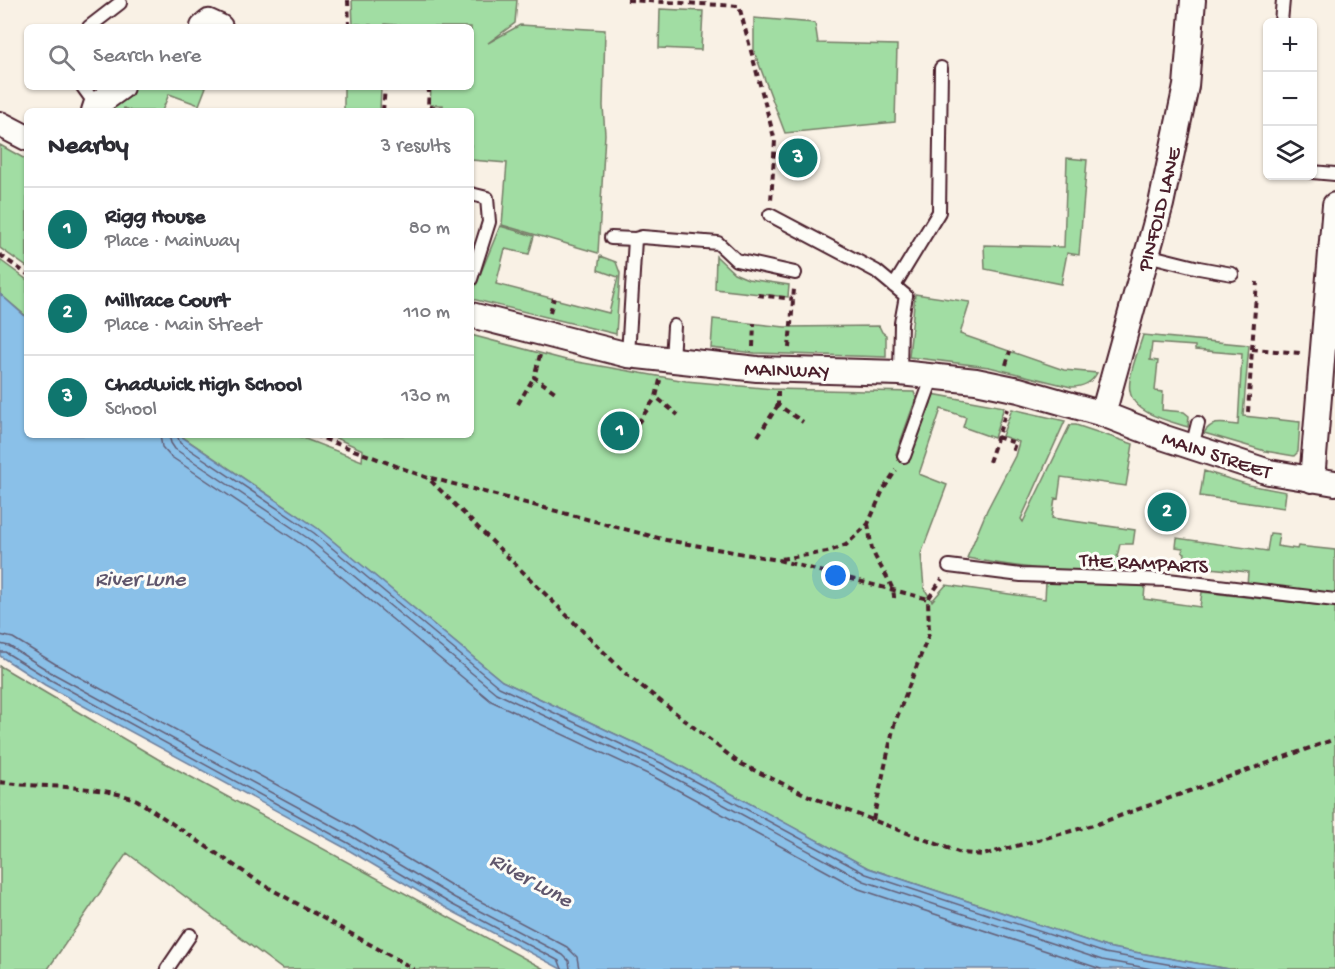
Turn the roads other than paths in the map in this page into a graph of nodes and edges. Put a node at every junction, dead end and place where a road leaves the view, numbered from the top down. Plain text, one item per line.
1 (1193, 0) edge
2 (1283, 0) edge
3 (120, 3) dead end
4 (1281, 18) edge
5 (93, 24) edge
6 (941, 68) dead end
7 (115, 90) edge
8 (91, 101) edge
9 (0, 124) edge
10 (24, 136) edge
11 (1317, 172) edge
12 (1335, 174) edge
13 (474, 195) edge
14 (1335, 205) edge
15 (770, 216) road end
16 (611, 238) dead end
17 (635, 239) junction
18 (1147, 255) junction
19 (1333, 255) edge
20 (474, 270) edge
21 (795, 273) road end
22 (1232, 274) dead end
23 (894, 286) junction
24 (474, 316) edge
25 (674, 326) dead end
26 (628, 355) junction
27 (667, 359) junction
28 (900, 373) junction
29 (933, 376) junction
30 (1103, 414) junction
31 (1198, 423) dead end
32 (1192, 447) junction
33 (904, 456) road end
34 (1324, 481) edge
35 (950, 566) road end
36 (1335, 600) edge
37 (190, 935) dead end
38 (167, 969) edge

1 - 18 street, PINFOLD LANE
2 - 4 lane
3 - 5 lane
6 - 23 lane
7 - 8 street
9 - 10 street
11 - 12 lane
13 - 20 lane
14 - 19 street
15 - 23 lane
16 - 17 lane
17 - 21 lane
17 - 26 lane
18 - 22 lane
18 - 30 street, PINFOLD LANE
19 - 34 street
23 - 28 lane
24 - 26 street, MAINWAY
25 - 27 lane
26 - 27 street, MAINWAY
27 - 28 street, MAINWAY
28 - 29 street, MAINWAY
29 - 30 street, MAINWAY
29 - 33 lane
30 - 32 street, MAIN STREET
31 - 32 lane
32 - 34 street, MAIN STREET
35 - 36 lane, THE RAMPARTS
37 - 38 lane

